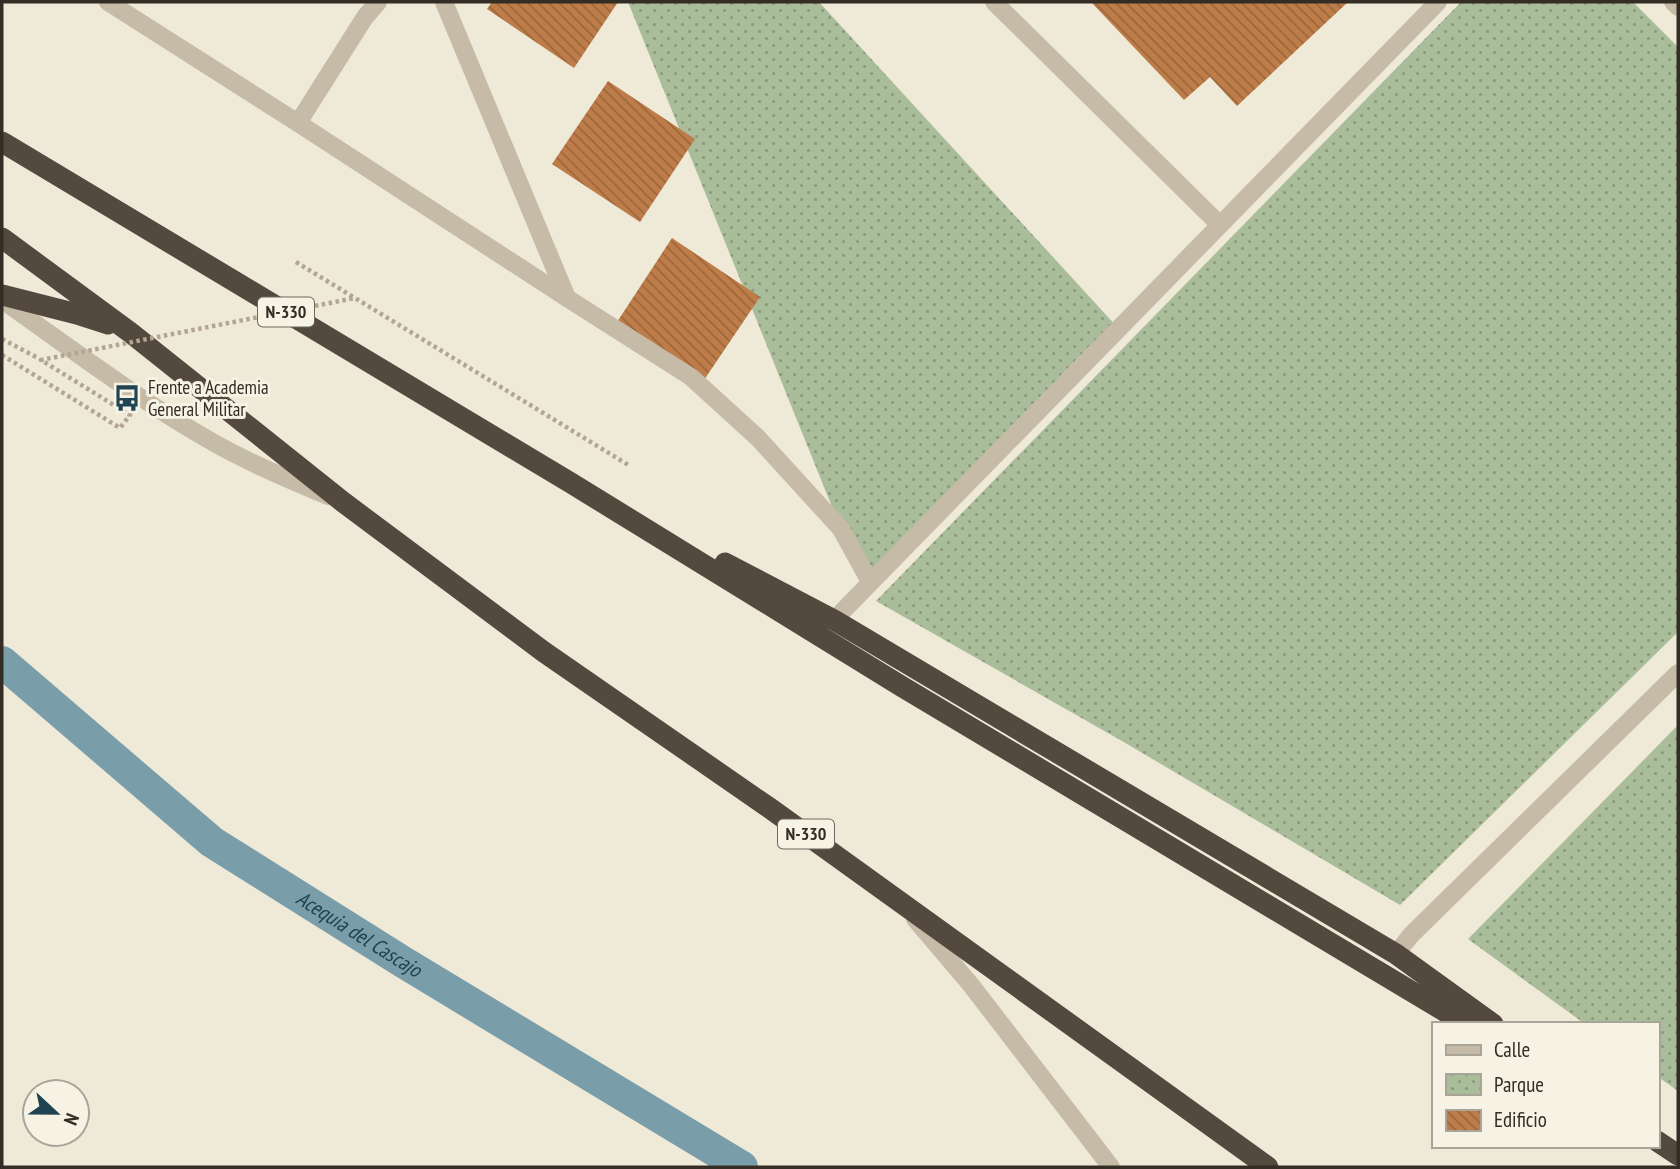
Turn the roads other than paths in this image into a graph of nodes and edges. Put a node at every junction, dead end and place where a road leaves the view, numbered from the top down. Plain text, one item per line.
1 (108, 2) edge
2 (378, 2) edge
3 (444, 2) edge
4 (994, 2) edge
5 (1438, 2) edge
6 (1673, 2) edge
7 (1678, 7) edge
8 (298, 123) junction
9 (2, 142) edge
10 (1220, 225) junction
11 (2, 238) edge
12 (2, 298) edge
13 (567, 298) junction
14 (131, 333) junction
15 (571, 483) junction
16 (343, 502) junction
17 (870, 582) junction
18 (834, 620) junction
19 (1678, 673) edge
20 (901, 903) junction
21 (1396, 954) junction
22 (1462, 1022) edge
23 (1490, 1022) edge
24 (1659, 1142) edge
25 (1678, 1155) edge
26 (1111, 1167) edge
27 (1268, 1167) edge

1 - 8 street
2 - 8 street
3 - 13 street
4 - 10 street
5 - 10 street
6 - 7 street
8 - 13 street
9 - 15 highway, N-330
10 - 17 street
11 - 14 highway, N-330
12 - 14 highway
12 - 16 street
13 - 17 street
14 - 16 highway, N-330
15 - 18 highway
15 - 22 highway, N-330
16 - 20 highway, N-330
17 - 18 street
18 - 21 highway
19 - 21 street
20 - 26 street
20 - 27 highway, N-330
21 - 23 highway
24 - 25 highway

